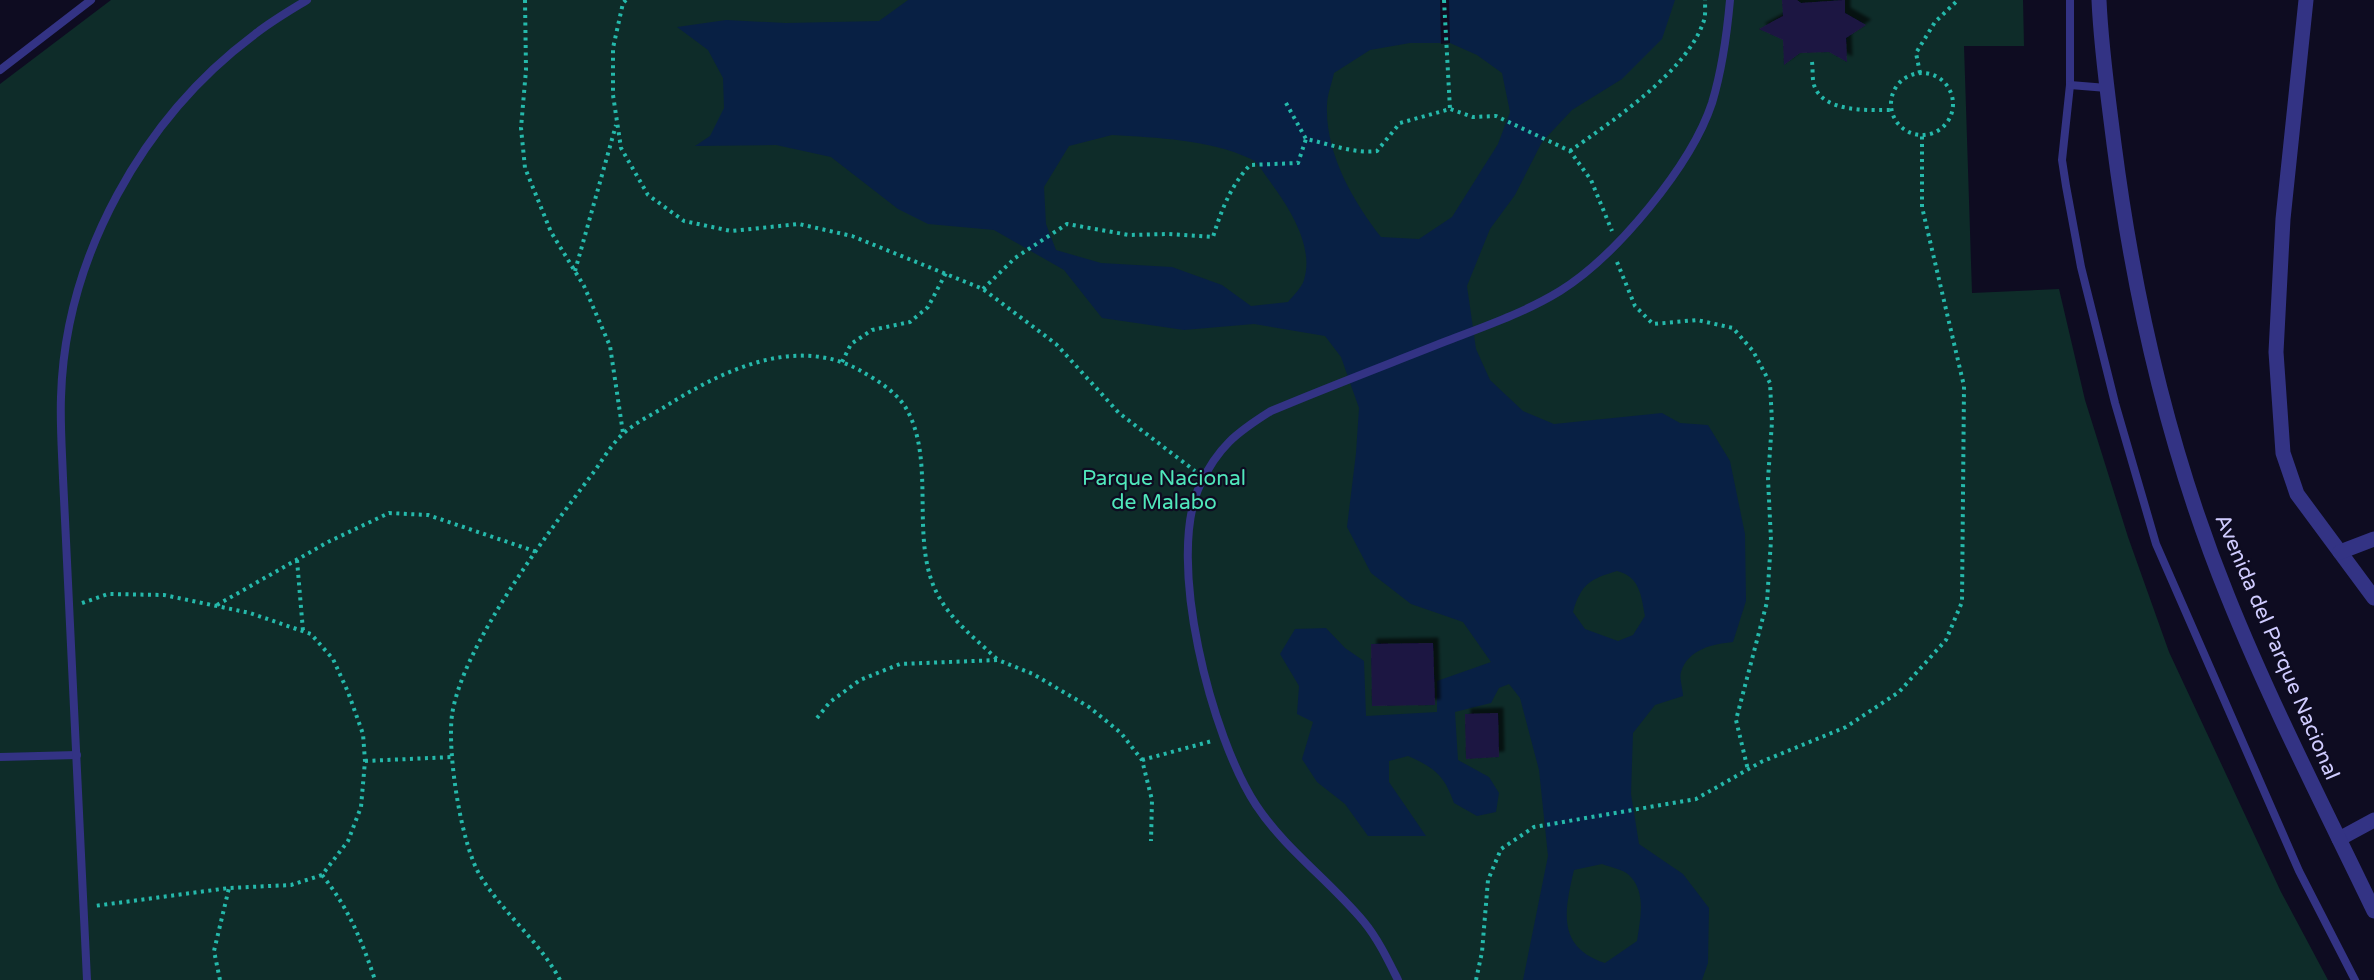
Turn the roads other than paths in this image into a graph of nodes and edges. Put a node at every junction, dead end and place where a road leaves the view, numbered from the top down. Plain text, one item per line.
1 (91, 0) edge
2 (307, 0) edge
3 (1730, 0) edge
4 (2070, 0) edge
5 (2099, 0) edge
6 (2306, 0) edge
7 (0, 70) edge
8 (2070, 86) junction
9 (2107, 88) junction
10 (2374, 540) edge
11 (2340, 552) junction
12 (2374, 598) edge
13 (76, 755) junction
14 (0, 757) edge
15 (2374, 820) edge
16 (2339, 839) junction
17 (2374, 911) edge
18 (87, 980) edge
19 (1398, 980) edge
20 (2355, 980) edge

1 - 7 lane
2 - 13 lane
3 - 19 lane
4 - 8 lane
5 - 9 street, Avenida del Parque Nacional
6 - 11 street
8 - 9 lane
8 - 20 lane
9 - 16 street, Avenida del Parque Nacional
10 - 11 street
11 - 12 street
13 - 14 lane
13 - 18 lane
15 - 16 street
16 - 17 street, Avenida del Parque Nacional

